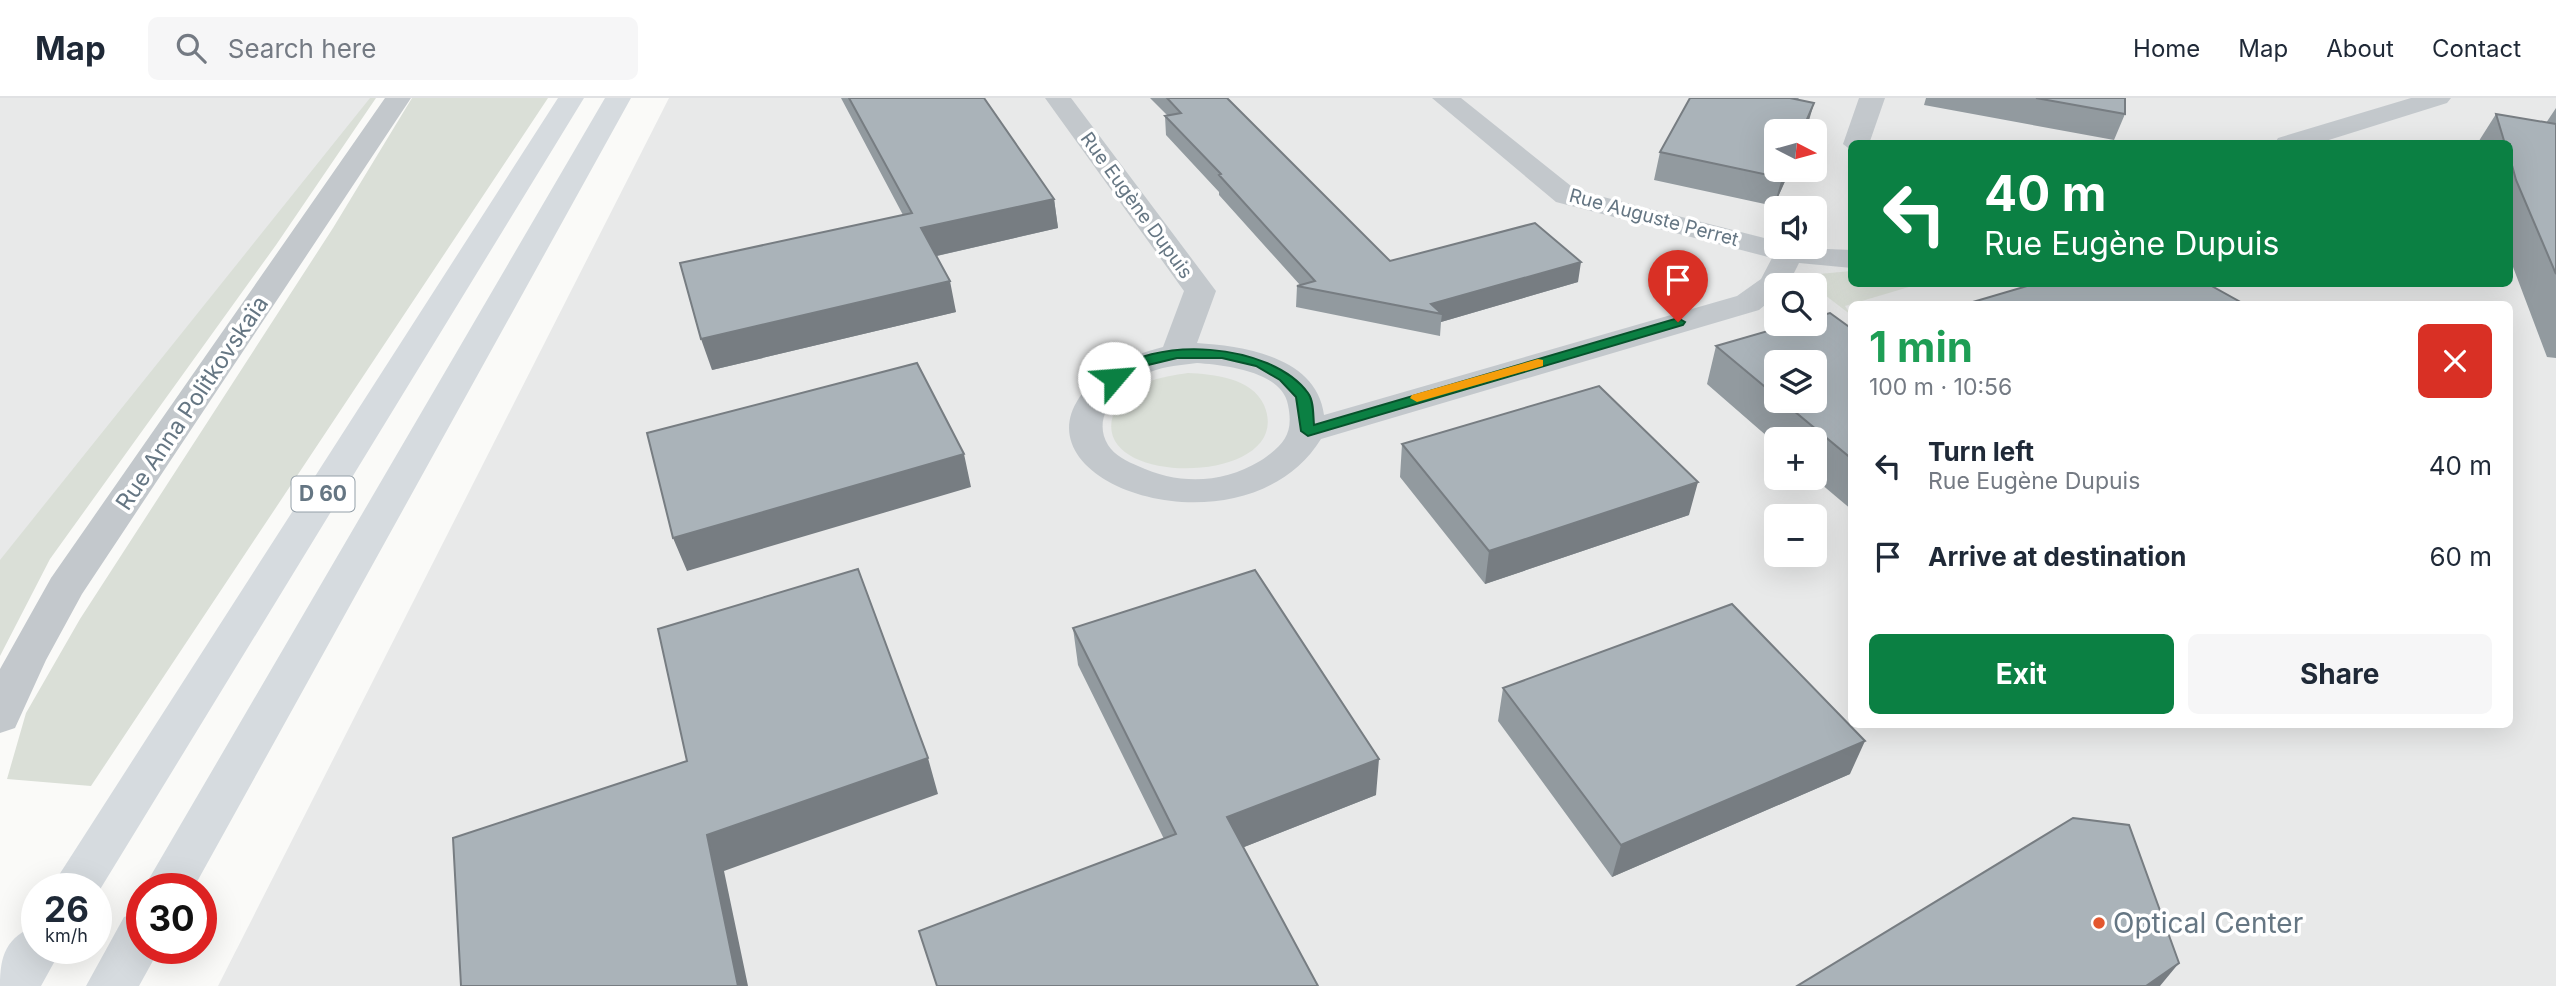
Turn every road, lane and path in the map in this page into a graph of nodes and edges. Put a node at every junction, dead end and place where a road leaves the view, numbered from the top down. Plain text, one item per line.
1 (398, 98) edge
2 (571, 98) edge
3 (618, 98) edge
4 (1058, 98) edge
5 (1445, 98) edge
6 (1872, 98) edge
7 (2438, 98) edge
8 (1857, 140) edge
9 (2300, 140) edge
10 (1764, 246) edge
11 (1787, 259) edge
12 (1823, 259) edge
13 (1848, 259) edge
14 (1177, 354) junction
15 (1308, 431) junction
16 (0, 716) edge
17 (84, 873) edge
18 (176, 873) edge
19 (126, 961) edge
20 (27, 964) edge
21 (13, 986) edge
22 (112, 986) edge

1 - 16 street, Rue Anna Politkovskaïa
2 - 17 highway, D 60
3 - 18 highway, D 60
4 - 14 street, Rue Eugène Dupuis
5 - 10 street, Rue Auguste Perret
6 - 8 street
7 - 9 street
11 - 15 street
12 - 13 street, Rue Auguste Perret
14 - 15 street
14 - 15 street
19 - 22 highway
20 - 21 highway

